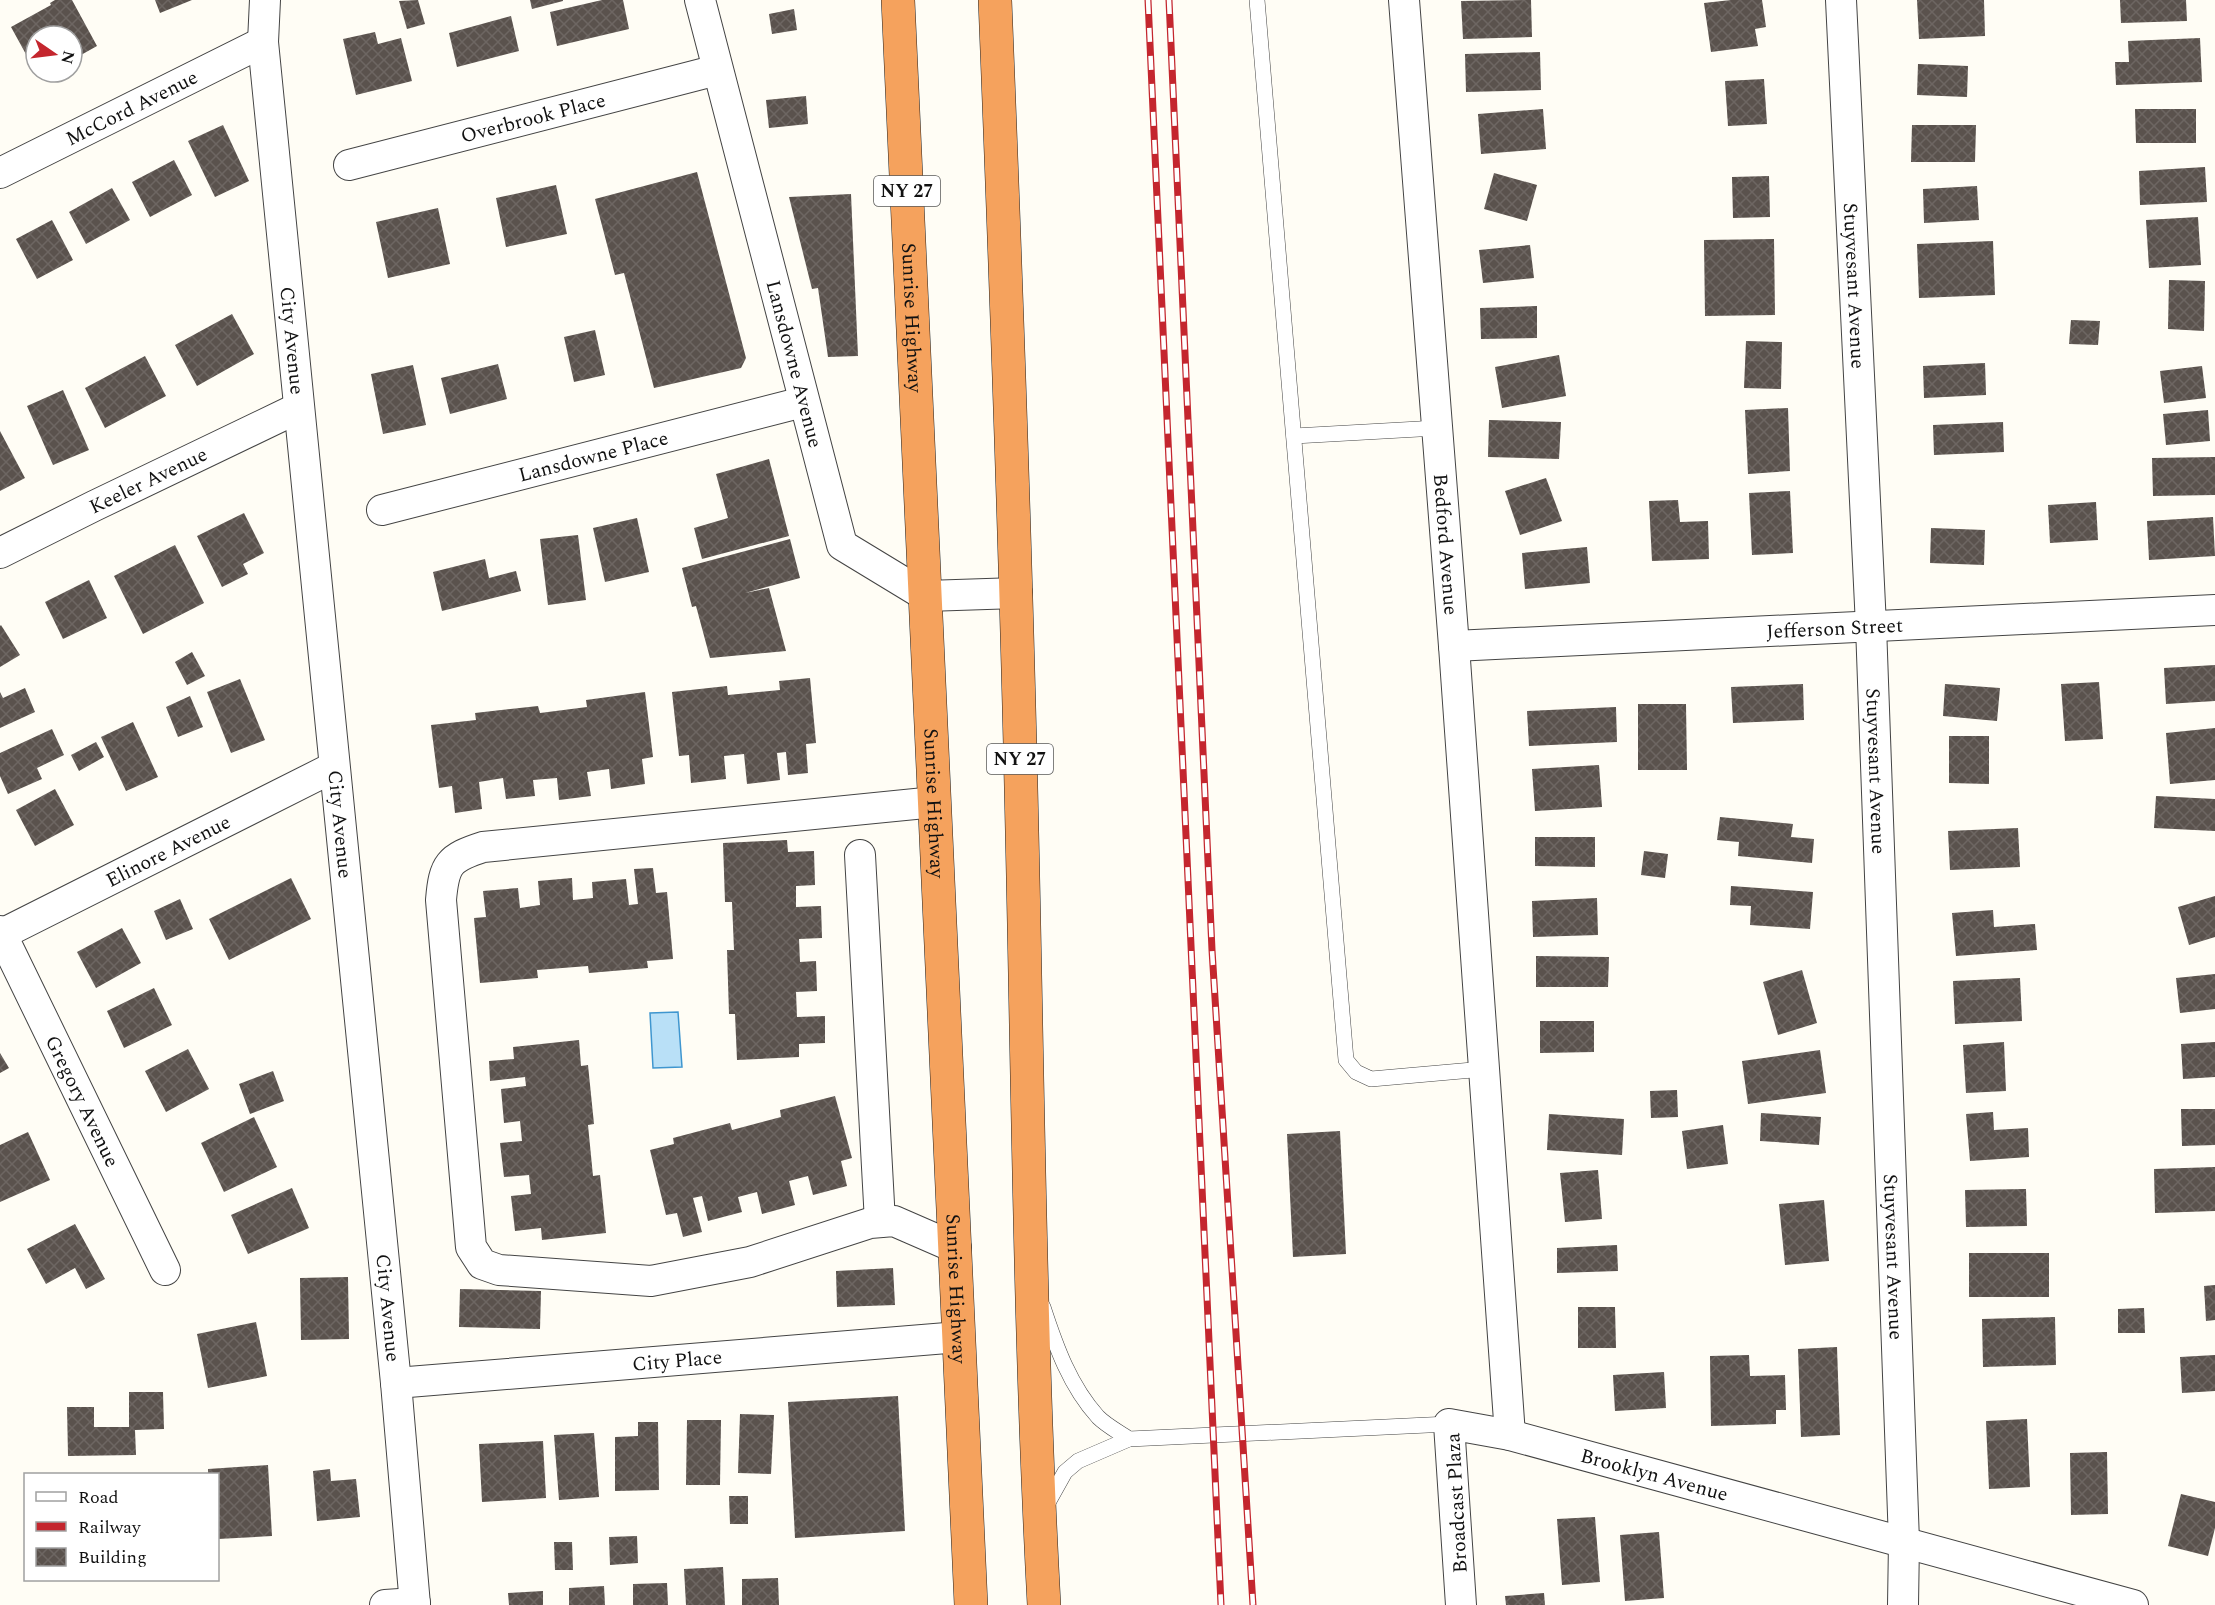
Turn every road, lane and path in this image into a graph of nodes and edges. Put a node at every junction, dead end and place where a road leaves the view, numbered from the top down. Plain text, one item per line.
1 (265, 0) edge
2 (700, 0) edge
3 (898, 0) edge
4 (995, 0) edge
5 (1257, 0) edge
6 (1404, 0) edge
7 (1841, 0) edge
8 (263, 42) junction
9 (717, 70) junction
10 (350, 165) dead end
11 (1, 169) edge
12 (803, 402) junction
13 (298, 408) junction
14 (1437, 428) junction
15 (1294, 436) junction
16 (382, 510) dead end
17 (0, 553) edge
18 (1017, 593) junction
19 (926, 596) junction
20 (2215, 610) edge
21 (1871, 626) junction
22 (1454, 646) junction
23 (334, 767) junction
24 (935, 802) junction
25 (860, 855) dead end
26 (1, 933) edge
27 (1485, 1080) junction
28 (880, 1221) junction
29 (956, 1248) junction
30 (165, 1270) dead end
31 (1032, 1275) junction
32 (959, 1337) junction
33 (396, 1383) junction
34 (1449, 1424) junction
35 (1510, 1435) junction
36 (1129, 1439) junction
37 (1039, 1519) junction
38 (1904, 1542) junction
39 (415, 1604) edge
40 (385, 1605) edge
41 (971, 1605) edge
42 (1044, 1605) edge
43 (1461, 1605) edge
44 (1903, 1605) edge
45 (2133, 1605) edge

1 - 8 street, City Avenue
2 - 9 street, Lansdowne Avenue
3 - 19 highway, Sunrise Highway / NY 27
4 - 18 highway, NY 27
5 - 15 lane
6 - 14 street, Bedford Avenue
7 - 21 street, Stuyvesant Avenue
8 - 11 street, McCord Avenue
8 - 13 street, City Avenue
9 - 10 street, Overbrook Place
9 - 12 street, Lansdowne Avenue
12 - 16 street, Lansdowne Place
12 - 19 street, Lansdowne Avenue
13 - 17 street, Keeler Avenue
13 - 23 street, City Avenue
14 - 15 lane
14 - 22 street, Bedford Avenue
15 - 27 lane
18 - 19 street
18 - 31 highway, NY 27
19 - 24 highway, Sunrise Highway / NY 27
20 - 21 street, Jefferson Street
21 - 22 street, Jefferson Street
21 - 38 street, Stuyvesant Avenue
22 - 27 street, Bedford Avenue
23 - 26 street, Elinore Avenue
23 - 33 street, City Avenue
24 - 28 street
24 - 29 highway, Sunrise Highway / NY 27
25 - 28 street
26 - 30 street, Gregory Avenue
27 - 35 street
28 - 29 street
29 - 32 highway, Sunrise Highway / NY 27
31 - 36 lane
31 - 37 highway, NY 27
32 - 33 street, City Place
32 - 41 highway, Sunrise Highway / NY 27
33 - 39 street, City Avenue
34 - 35 street, Broadcast Plaza
34 - 36 lane
34 - 43 street, Broadcast Plaza
35 - 38 street, Brooklyn Avenue
36 - 37 lane
37 - 42 highway, NY 27
38 - 44 street, Stuyvesant Avenue
38 - 45 street, Brooklyn Avenue
39 - 40 street

